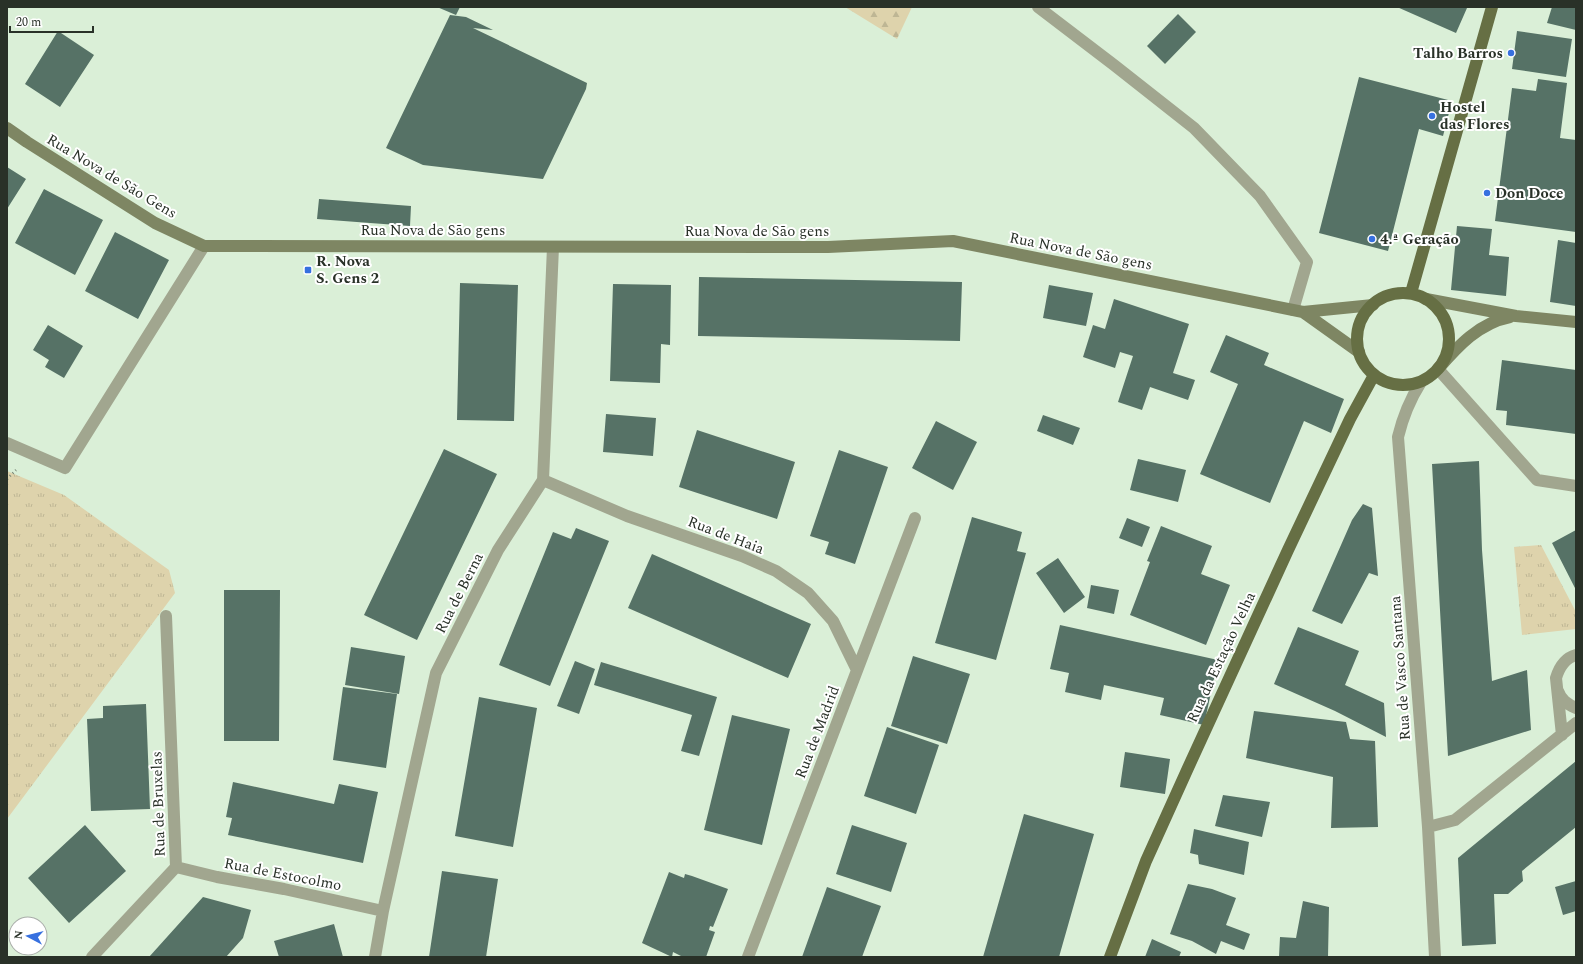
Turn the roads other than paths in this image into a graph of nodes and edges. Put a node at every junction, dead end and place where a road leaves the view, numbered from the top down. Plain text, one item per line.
1 (1038, 7) edge
2 (1492, 7) edge
3 (7, 128) edge
4 (204, 246) junction
5 (553, 247) junction
6 (1411, 293) junction
7 (1426, 299) junction
8 (1373, 305) junction
9 (1298, 311) junction
10 (1516, 316) junction
11 (1576, 322) edge
12 (1359, 352) junction
13 (1438, 369) junction
14 (1374, 375) junction
15 (1421, 382) junction
16 (7, 443) edge
17 (543, 480) junction
18 (1576, 486) edge
19 (915, 518) dead end
20 (166, 616) dead end
21 (1576, 655) edge
22 (857, 670) junction
23 (1556, 688) junction
24 (1576, 708) edge
25 (1576, 723) edge
26 (1562, 735) junction
27 (1428, 827) junction
28 (176, 867) junction
29 (383, 911) junction
30 (92, 957) edge
31 (375, 957) edge
32 (748, 957) edge
33 (1110, 957) edge
34 (1435, 957) edge

1 - 9 street
2 - 6 main road
3 - 4 street, Rua Nova de São Gens
4 - 5 street, Rua Nova de São gens
4 - 16 street
5 - 9 street, Rua Nova de São gens
5 - 17 street
6 - 7 main road
6 - 8 main road
7 - 10 street
7 - 13 main road
8 - 9 street, Rua Nova de São gens
8 - 12 main road
9 - 12 street, Rua Nova de São gens
10 - 11 street
10 - 13 street
12 - 14 main road
13 - 15 main road
13 - 18 street
14 - 15 main road
14 - 33 main road, Rua da Estação Velha
15 - 27 street, Rua de Vasco Santana
17 - 22 street, Rua de Haia
17 - 29 street, Rua de Berna
19 - 22 street, Rua de Madrid
20 - 28 street, Rua de Bruxelas
21 - 23 street
22 - 32 street, Rua de Madrid
23 - 24 street
23 - 26 street
25 - 26 street
26 - 27 street
27 - 34 street, Rua de Vasco Santana
28 - 29 street, Rua de Estocolmo
28 - 30 street, Rua de Bruxelas
29 - 31 street, Rua de Berna

